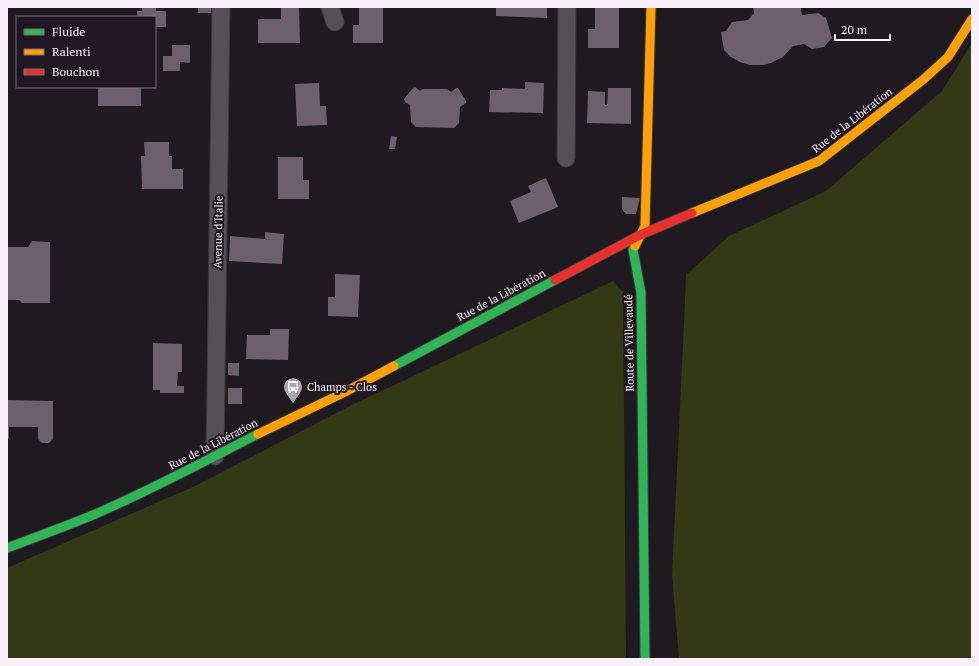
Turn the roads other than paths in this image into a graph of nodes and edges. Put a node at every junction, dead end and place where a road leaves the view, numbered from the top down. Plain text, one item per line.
1 (221, 7) edge
2 (568, 7) edge
3 (651, 7) edge
4 (972, 19) edge
5 (566, 158) dead end
6 (640, 235) junction
7 (215, 456) junction
8 (7, 548) edge
9 (646, 659) edge

1 - 7 street, Avenue d'Italie
2 - 5 street
3 - 6 street, Route de Villevaudé
4 - 6 street, Rue de la Libération
6 - 7 street, Rue de la Libération
6 - 9 street, Route de Villevaudé
7 - 8 street, Rue de la Libération

